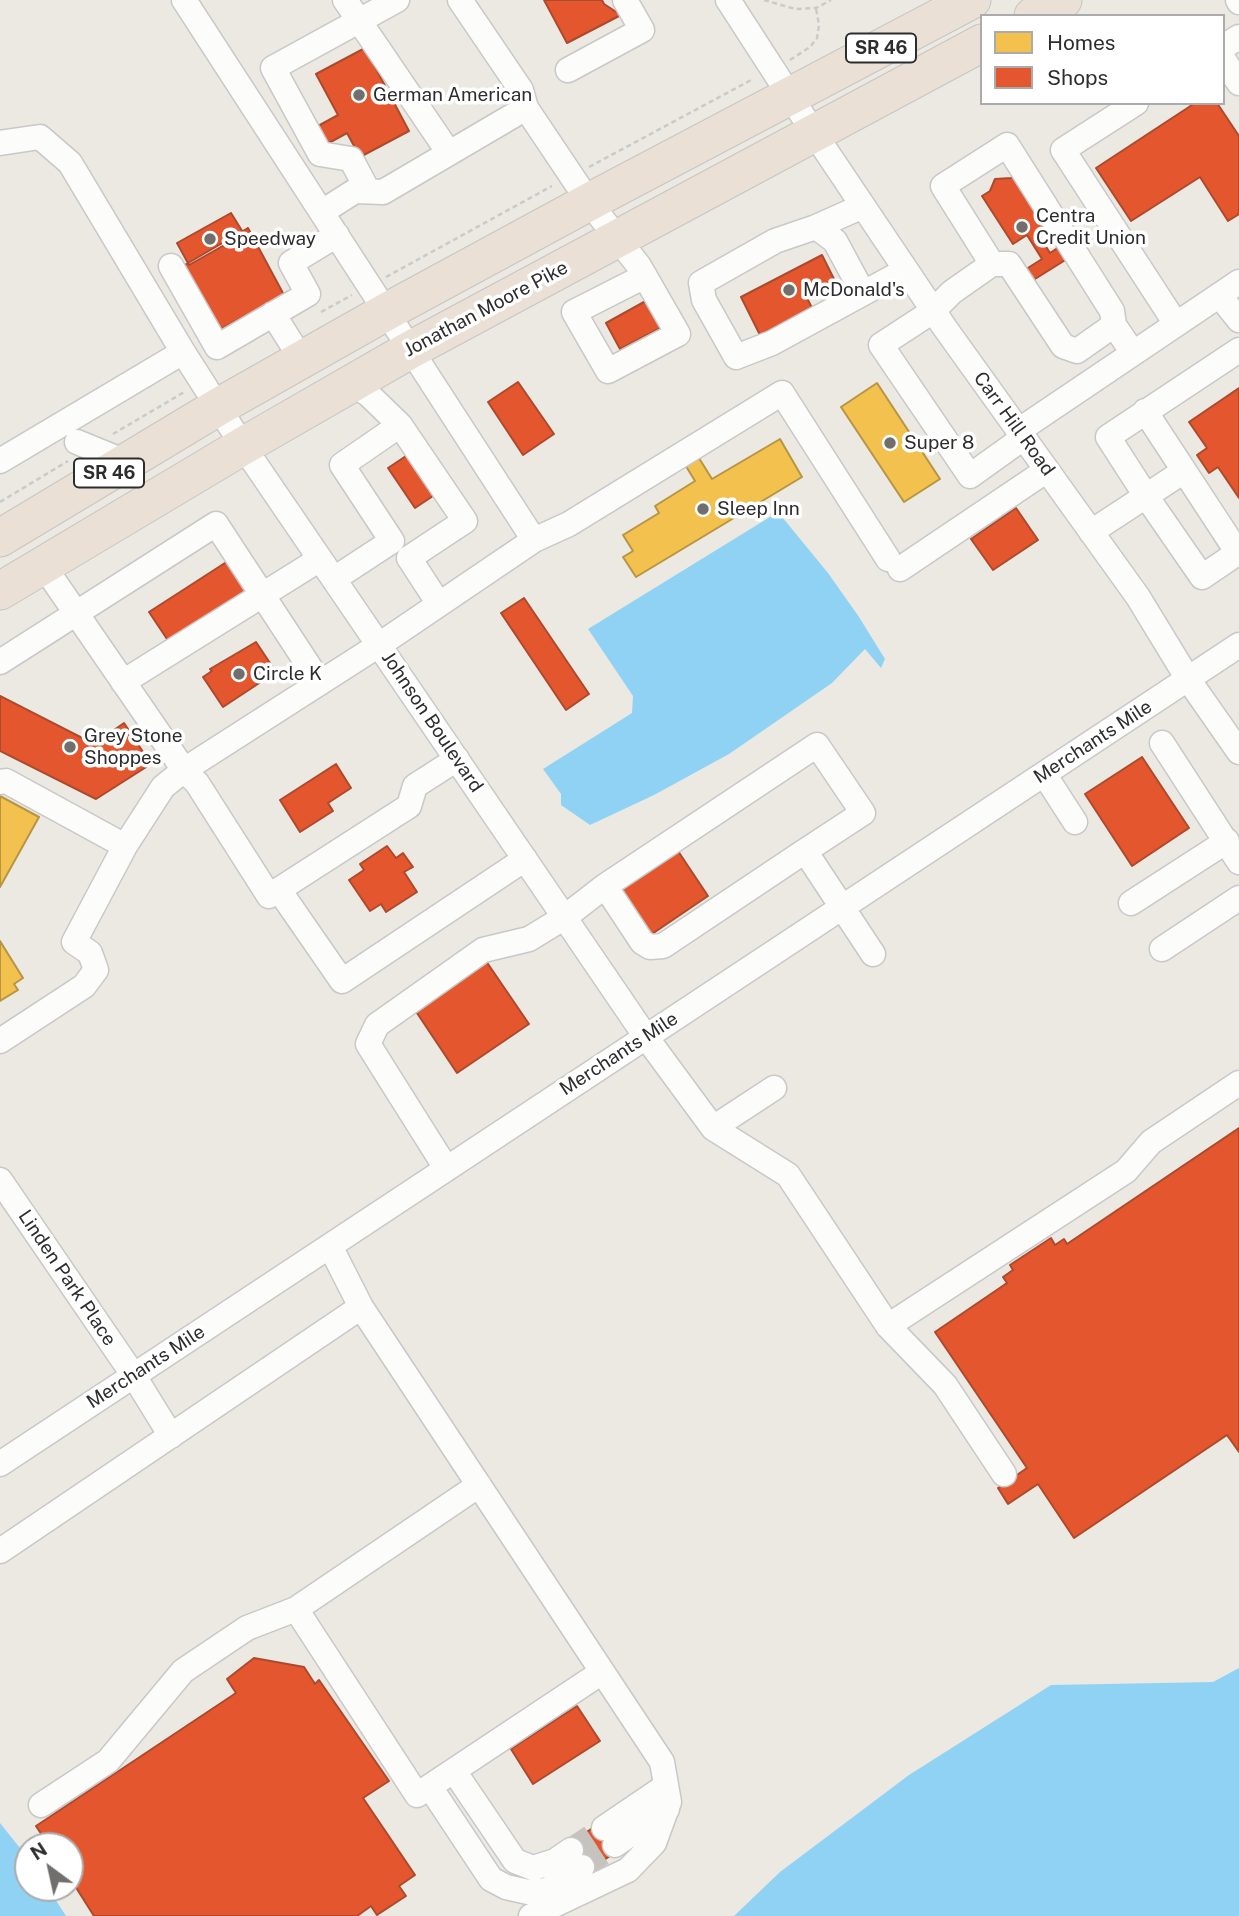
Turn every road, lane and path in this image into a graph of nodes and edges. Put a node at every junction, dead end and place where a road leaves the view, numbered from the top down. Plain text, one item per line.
1 (184, 0) edge
2 (345, 0) edge
3 (397, 0) edge
4 (460, 0) edge
5 (625, 0) edge
6 (728, 0) edge
7 (764, 0) edge
8 (831, 0) edge
9 (972, 0) edge
10 (1063, 0) edge
11 (816, 8) junction
12 (1037, 14) edge
13 (359, 21) junction
14 (980, 44) edge
15 (796, 57) dead end
16 (1225, 62) edge
17 (568, 70) dead end
18 (1239, 83) edge
19 (739, 85) dead end
20 (789, 95) junction
21 (1133, 105) edge
22 (526, 108) junction
23 (814, 133) junction
24 (0, 143) edge
25 (449, 153) junction
26 (577, 185) junction
27 (368, 191) junction
28 (863, 206) junction
29 (322, 212) junction
30 (816, 227) junction
31 (337, 235) junction
32 (617, 239) junction
33 (992, 264) junction
34 (170, 267) dead end
35 (906, 270) junction
36 (645, 276) dead end
37 (1229, 288) edge
38 (863, 293) junction
39 (386, 294) junction
40 (349, 297) dead end
41 (933, 311) junction
42 (318, 313) dead end
43 (273, 314) junction
44 (1239, 320) edge
45 (1176, 324) junction
46 (1114, 325) junction
47 (410, 350) junction
48 (1239, 350) edge
49 (183, 352) junction
50 (1133, 353) junction
51 (302, 360) junction
52 (352, 383) junction
53 (218, 407) junction
54 (1145, 411) junction
55 (400, 425) junction
56 (1021, 434) junction
57 (77, 442) dead end
58 (243, 446) junction
59 (0, 461) edge
60 (126, 463) junction
61 (1046, 470) junction
62 (1184, 471) junction
63 (1146, 496) junction
64 (1091, 532) junction
65 (0, 538) edge
66 (534, 540) junction
67 (401, 550) junction
68 (1238, 552) edge
69 (43, 565) junction
70 (327, 569) junction
71 (0, 591) edge
72 (261, 594) junction
73 (439, 604) junction
74 (76, 612) junction
75 (1239, 645) edge
76 (379, 646) junction
77 (0, 662) edge
78 (1188, 679) junction
79 (123, 682) junction
80 (320, 683) junction
81 (1162, 743) dead end
82 (1239, 752) edge
83 (457, 758) junction
84 (184, 770) junction
85 (1044, 774) junction
86 (0, 782) edge
87 (1075, 822) dead end
88 (125, 846) junction
89 (805, 851) junction
90 (1233, 851) edge
91 (525, 859) junction
92 (605, 886) junction
93 (279, 890) junction
94 (1239, 898) edge
95 (1131, 903) dead end
96 (842, 908) junction
97 (565, 917) junction
98 (1161, 949) dead end
99 (873, 954) dead end
100 (646, 1037) junction
101 (0, 1041) edge
102 (1239, 1083) edge
103 (774, 1088) dead end
104 (713, 1128) junction
105 (446, 1168) junction
106 (0, 1180) edge
107 (330, 1246) junction
108 (361, 1307) junction
109 (888, 1326) junction
110 (134, 1376) junction
111 (171, 1436) junction
112 (0, 1464) edge
113 (1004, 1475) dead end
114 (479, 1485) junction
115 (0, 1550) edge
116 (296, 1609) junction
117 (602, 1672) junction
118 (454, 1771) junction
119 (430, 1787) junction
120 (667, 1797) junction
121 (41, 1805) dead end
122 (609, 1836) tunnel mouth
123 (531, 1916) edge

1 - 29 street
2 - 13 street
3 - 13 street
4 - 22 street
5 - 17 street
6 - 20 street, Carr Hill Road
7 - 11 path
8 - 11 path
9 - 20 highway, SR 46
10 - 12 highway
11 - 15 path
13 - 25 street
13 - 27 street
14 - 23 highway, Jonathan Moore Pike / SR 46
16 - 18 street
19 - 26 path
20 - 23 street, Carr Hill Road
20 - 26 highway, SR 46
21 - 45 street
22 - 25 street
22 - 26 street
23 - 28 street, Carr Hill Road
23 - 32 highway, Jonathan Moore Pike / SR 46
24 - 49 street, Johnson Boulevard
25 - 27 street
26 - 32 street
26 - 39 highway, SR 46
26 - 39 path
27 - 29 street
28 - 30 street
28 - 35 street, Carr Hill Road
29 - 31 street
30 - 38 street
30 - 38 street
31 - 39 street
31 - 43 street
32 - 36 street
32 - 47 highway, Jonathan Moore Pike / SR 46
33 - 41 street
33 - 46 street
33 - 46 street
34 - 43 street
35 - 38 street
35 - 41 street, Carr Hill Road
37 - 44 street
37 - 45 street
39 - 47 street
39 - 51 highway, SR 46
40 - 42 path
41 - 56 street, Carr Hill Road
41 - 56 street
43 - 51 street
45 - 50 street
46 - 50 street
47 - 52 highway, Jonathan Moore Pike / SR 46
47 - 66 street
48 - 54 street
49 - 53 street, Johnson Boulevard
49 - 59 street
50 - 56 street
51 - 53 highway, SR 46
52 - 55 street
52 - 58 highway, Jonathan Moore Pike / SR 46
53 - 58 street, Johnson Boulevard
53 - 60 highway, SR 46
54 - 62 street
54 - 63 street
55 - 67 street
55 - 67 street
56 - 61 street, Carr Hill Road
57 - 60 street
58 - 69 highway, Jonathan Moore Pike / SR 46
58 - 70 street, Johnson Boulevard
60 - 65 highway, SR 46
61 - 64 street, Carr Hill Road
61 - 66 street
62 - 63 street
62 - 68 street
63 - 64 street
63 - 68 street
64 - 78 street, Carr Hill Road
66 - 73 street
67 - 70 street
67 - 73 street
69 - 71 highway, Jonathan Moore Pike / SR 46
69 - 74 street
70 - 72 street
70 - 76 street, Johnson Boulevard
72 - 74 street
72 - 79 street
72 - 80 street
73 - 76 street
74 - 77 street
74 - 79 street
75 - 78 street, Merchants Mile
76 - 80 street
76 - 83 street, Johnson Boulevard
78 - 82 street, Carr Hill Road
78 - 85 street, Merchants Mile
79 - 84 street
80 - 84 street
81 - 90 street
83 - 91 street, Johnson Boulevard
83 - 93 street
84 - 88 street
84 - 93 street
85 - 87 street
85 - 96 street, Merchants Mile
86 - 88 street
88 - 101 street
89 - 92 street
89 - 92 street
89 - 96 street
90 - 95 street
91 - 93 street
91 - 97 street, Johnson Boulevard
92 - 97 street
94 - 98 street
96 - 99 street
96 - 100 street, Merchants Mile
97 - 100 street, Johnson Boulevard
97 - 105 street
100 - 104 street, Johnson Boulevard
100 - 105 street, Merchants Mile
102 - 109 street
103 - 104 street
104 - 109 street
105 - 107 street, Merchants Mile
106 - 110 street, Linden Park Place
107 - 108 street
107 - 110 street, Merchants Mile
108 - 111 street
108 - 114 street
109 - 113 street
110 - 111 street, Linden Park Place
110 - 112 street, Merchants Mile
111 - 115 street
114 - 116 street
114 - 117 street
116 - 119 street
116 - 121 street
117 - 118 street
117 - 120 street
118 - 119 street
118 - 119 street
120 - 122 street
120 - 123 street

